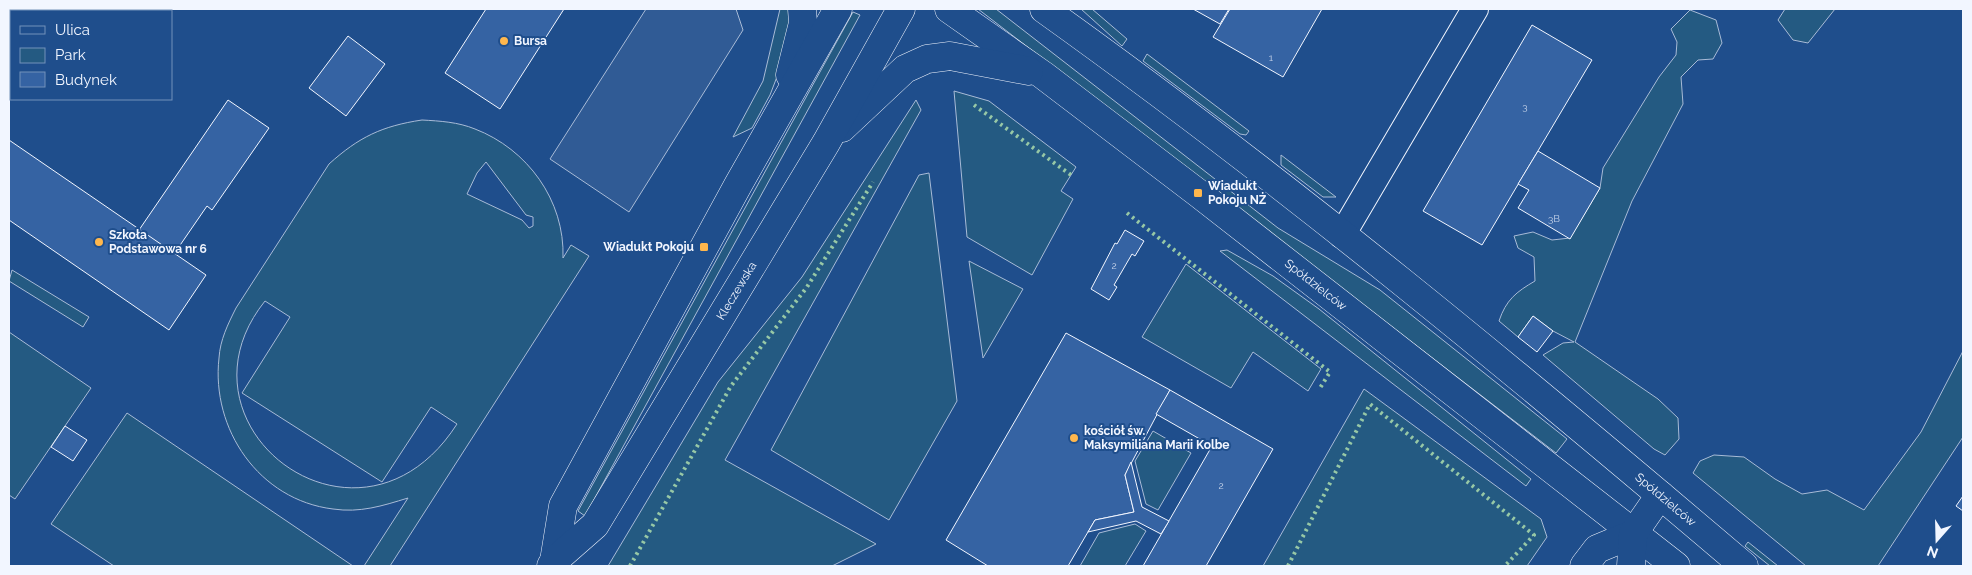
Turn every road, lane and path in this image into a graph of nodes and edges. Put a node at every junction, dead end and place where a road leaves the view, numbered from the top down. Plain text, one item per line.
1 (802, 9) edge
2 (838, 9) edge
3 (901, 9) edge
4 (949, 9) edge
5 (1044, 9) edge
6 (1054, 9) edge
7 (1474, 9) edge
8 (1085, 38) junction
9 (1043, 75) junction
10 (777, 117) junction
11 (826, 143) junction
12 (1342, 235) junction
13 (1660, 495) junction
14 (1633, 534) junction
15 (552, 564) edge
16 (1584, 566) edge
17 (1631, 566) edge
18 (1676, 566) edge
19 (1744, 566) edge

1 - 10 street
2 - 10 street, Kleczewska
3 - 11 street, Kleczewska
4 - 9 street, Spółdzielców
5 - 8 street, Spółdzielców
6 - 8 street
7 - 12 street
8 - 12 street, Spółdzielców
9 - 11 street
9 - 14 street, Spółdzielców
10 - 15 street, Kleczewska
11 - 15 street, Kleczewska
12 - 13 street, Spółdzielców
13 - 14 street
13 - 19 street, Spółdzielców
14 - 16 street
14 - 17 street
14 - 18 street, Spółdzielców

